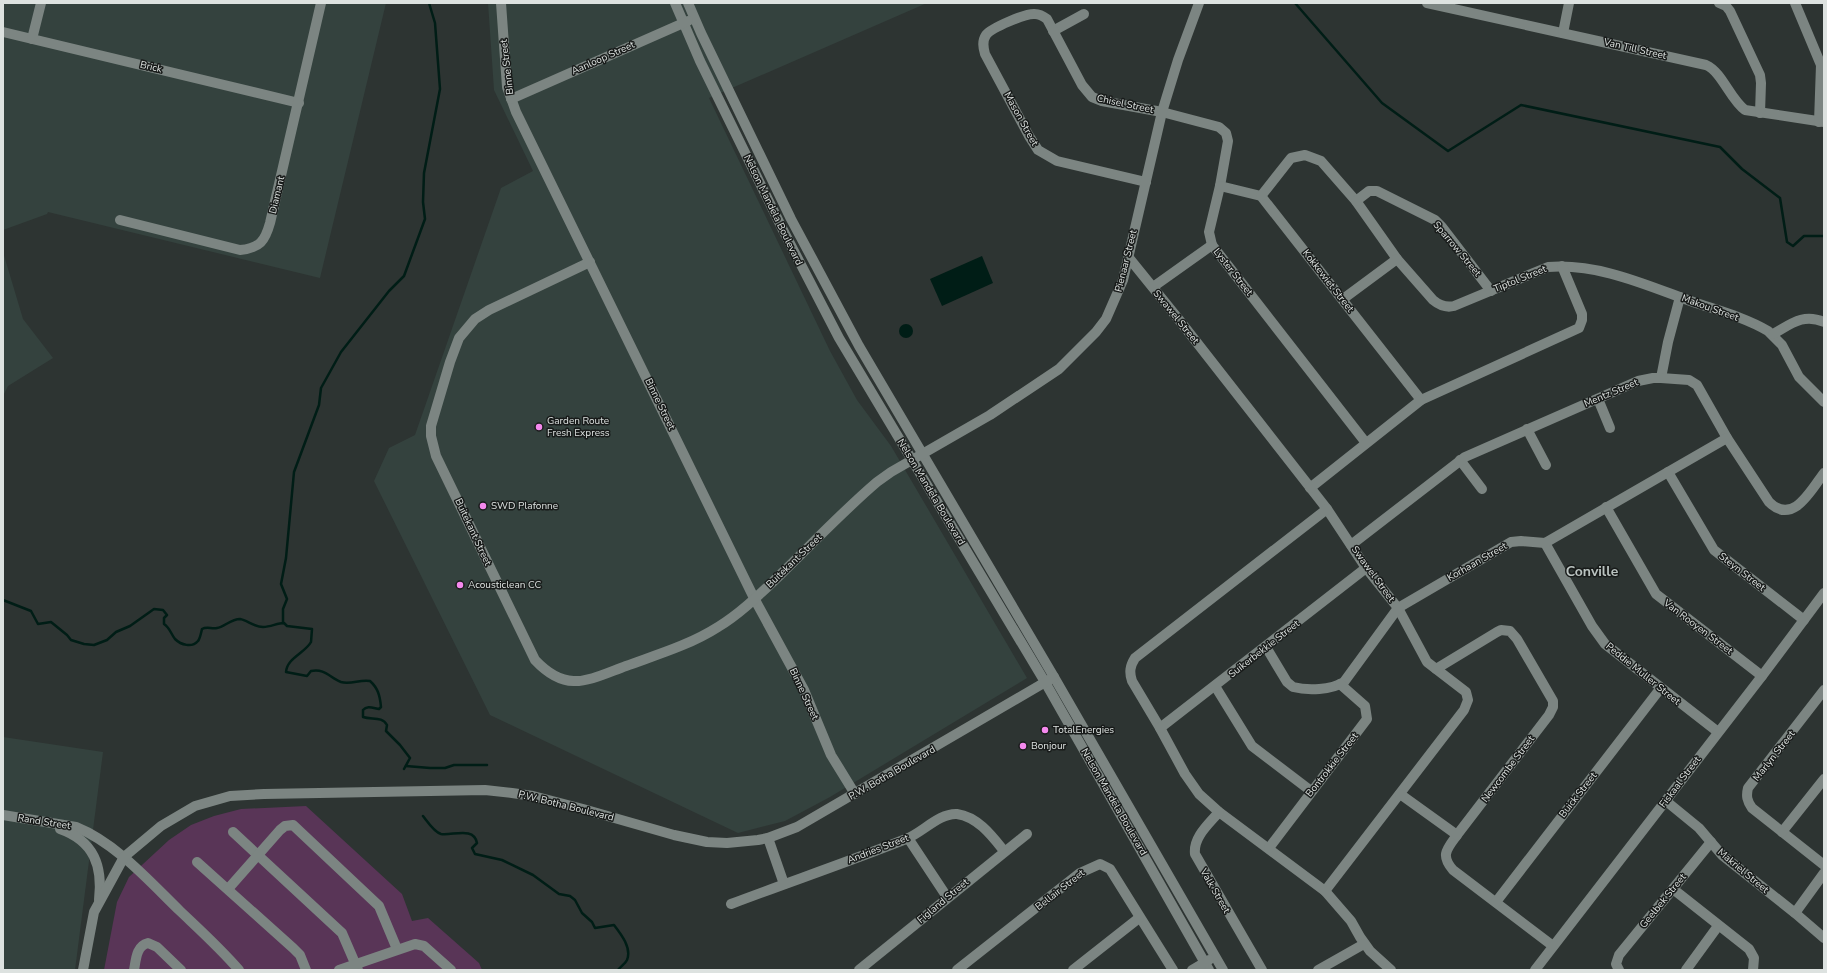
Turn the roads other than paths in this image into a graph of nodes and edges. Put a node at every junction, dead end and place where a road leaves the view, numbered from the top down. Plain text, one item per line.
1 (41, 3) edge
2 (321, 3) edge
3 (501, 3) edge
4 (674, 3) edge
5 (688, 3) edge
6 (1199, 3) edge
7 (1427, 3) edge
8 (1569, 3) edge
9 (1719, 3) edge
10 (1795, 3) edge
11 (1036, 14) joint
12 (1084, 14) dead end
13 (695, 18) junction
14 (683, 23) junction
15 (1053, 31) junction
16 (3, 32) edge
17 (1563, 33) junction
18 (32, 39) junction
19 (511, 99) junction
20 (299, 103) junction
21 (1162, 112) junction
22 (1760, 114) junction
23 (1821, 122) edge
24 (1146, 182) junction
25 (1220, 186) junction
26 (1261, 196) junction
27 (1356, 200) junction
28 (120, 220) dead end
29 (1212, 245) junction
30 (1128, 258) junction
31 (1398, 258) junction
32 (590, 262) junction
33 (1562, 266) junction
34 (1153, 287) junction
35 (1491, 290) junction
36 (1680, 297) junction
37 (1343, 299) junction
38 (1824, 322) edge
39 (1773, 334) junction
40 (1661, 378) junction
41 (1598, 399) junction
42 (1421, 400) junction
43 (1824, 402) edge
44 (1610, 428) dead end
45 (1527, 429) junction
46 (1728, 438) junction
47 (1366, 443) junction
48 (922, 454) junction
49 (912, 460) junction
50 (1460, 460) junction
51 (1546, 465) dead end
52 (1668, 472) junction
53 (1824, 473) edge
54 (1310, 488) junction
55 (1482, 489) dead end
56 (1606, 508) junction
57 (1326, 509) junction
58 (1545, 543) junction
59 (1351, 545) junction
60 (989, 567) junction
61 (1366, 568) junction
62 (979, 573) junction
63 (1824, 594) edge
64 (754, 598) junction
65 (1398, 608) junction
66 (1804, 620) junction
67 (1266, 647) junction
68 (1436, 669) junction
69 (1762, 676) junction
70 (1049, 680) junction
71 (1340, 684) junction
72 (1216, 686) junction
73 (1660, 688) junction
74 (1824, 690) edge
75 (1160, 728) junction
76 (1718, 732) junction
77 (1824, 779) edge
78 (1311, 791) junction
79 (855, 794) junction
80 (1400, 794) junction
81 (1666, 801) junction
82 (1220, 812) junction
83 (3, 815) edge
84 (41, 822) junction
85 (233, 832) dead end
86 (1782, 832) junction
87 (1027, 834) dead end
88 (1457, 835) junction
89 (768, 838) junction
90 (908, 838) junction
91 (1711, 842) junction
92 (1145, 847) junction
93 (1269, 848) junction
94 (1004, 851) junction
95 (258, 855) junction
96 (124, 857) junction
97 (197, 862) dead end
98 (1824, 865) edge
99 (1824, 873) edge
100 (784, 884) junction
101 (228, 889) junction
102 (1673, 889) junction
103 (1325, 891) junction
104 (947, 897) junction
105 (1496, 902) junction
106 (730, 904) dead end
107 (97, 908) junction
108 (1796, 913) junction
109 (1139, 918) junction
110 (1718, 926) junction
111 (1824, 938) edge
112 (1364, 944) junction
113 (1553, 946) junction
114 (397, 949) junction
115 (1215, 956) junction
116 (1618, 965) edge
117 (1207, 966) edge
118 (357, 967) edge
119 (83, 970) edge
120 (134, 970) edge
121 (181, 970) edge
122 (239, 970) edge
123 (306, 970) edge
124 (339, 970) edge
125 (451, 970) edge
126 (859, 970) edge
127 (957, 970) edge
128 (1073, 970) edge
129 (1173, 970) edge
130 (1192, 970) edge
131 (1223, 970) edge
132 (1262, 970) edge
133 (1318, 970) edge
134 (1391, 970) edge
135 (1535, 970) edge
136 (1686, 970) edge
137 (1753, 970) edge

1 - 18 street
2 - 20 street, Diamant
3 - 19 street, Binne Street
4 - 14 street, Nelson Mandela Boulevard
5 - 13 street, Nelson Mandela Boulevard
6 - 21 street, Pienaar Street
7 - 17 street, Van Till Street
8 - 17 street
9 - 22 street
10 - 23 street
11 - 15 street, Chisel Street
11 - 24 street, Mason Street
12 - 15 street
13 - 14 street, Aanloop Street
13 - 48 street, Nelson Mandela Boulevard
14 - 19 street, Aanloop Street
14 - 49 street, Nelson Mandela Boulevard
15 - 21 street, Chisel Street
16 - 18 street, Brick
17 - 22 street, Van Till Street
18 - 20 street, Brick
19 - 32 street, Binne Street
20 - 28 street, Diamant
21 - 24 street, Pienaar Street
21 - 25 street, Lyster Street
22 - 23 street, Van Till Street
24 - 30 street, Pienaar Street
25 - 26 street
25 - 29 street, Lyster Street
26 - 27 street, Tiptol Street
26 - 37 street, Kokkewiet Street
27 - 31 street, Tiptol Street
27 - 35 street, Sparrow Street
29 - 34 street
29 - 47 street, Lyster Street
30 - 34 street, Swawel Street
30 - 48 street, Pienaar Street
31 - 35 street, Tiptol Street
31 - 37 street
32 - 64 street, Binne Street
32 - 64 street, Buitekant Street
33 - 35 street, Tiptol Street
33 - 36 street, Makou Street
33 - 42 street
34 - 54 street, Swawel Street
36 - 39 street, Makou Street
36 - 40 street
37 - 42 street, Kokkewiet Street
38 - 39 street
39 - 43 street, Makou Street
40 - 41 street, Mentz Street
40 - 46 street, Mentz Street
41 - 44 street
41 - 45 street, Mentz Street
42 - 47 street
45 - 50 street, Mentz Street
45 - 51 street
46 - 52 street
46 - 53 street, Mentz Street
47 - 54 street
48 - 49 street, Pienaar Street
48 - 60 street, Nelson Mandela Boulevard
49 - 62 street, Nelson Mandela Boulevard
49 - 64 street, Buitekant Street
50 - 55 street
50 - 59 street, Mentz Street
52 - 56 street
52 - 66 street, Steyn Street
54 - 57 street, Swawel Street
56 - 58 street
56 - 69 street, Van Rooyen Street
57 - 59 street, Swawel Street
57 - 75 street
58 - 65 street, Korhaan Street
58 - 73 street, Peddie Muller Street
59 - 61 street, Swawel Street
60 - 62 street
60 - 70 street, Nelson Mandela Boulevard
61 - 65 street, Swawel Street
61 - 67 street, Suikerbekkie Street
62 - 70 street, Nelson Mandela Boulevard
63 - 66 street, Fiskaal Street
64 - 79 street, Binne Street
65 - 68 street, Swawel Street
65 - 71 street, Korhaan Street
66 - 69 street, Fiskaal Street
67 - 71 street
67 - 72 street, Suikerbekkie Street
68 - 80 street, Swawel Street
68 - 88 street, Newcombe Street
69 - 76 street, Fiskaal Street
70 - 79 street, P.W. Botha Boulevard
70 - 92 street, Nelson Mandela Boulevard
71 - 78 street, Bontrokkie Street
72 - 75 street, Suikerbekkie Street
72 - 78 street
73 - 76 street, Peddie Muller Street
73 - 105 street, Buick Street
74 - 86 street, Marlyn Street
75 - 82 street
76 - 81 street, Fiskaal Street
77 - 86 street
78 - 93 street, Bontrokkie Street
79 - 89 street, P.W. Botha Boulevard
80 - 88 street
80 - 103 street, Swawel Street
81 - 91 street, Makriel Street
81 - 113 street, Fiskaal Street
82 - 93 street
82 - 132 street, Valk Street
83 - 84 street, Rand Street
84 - 96 street, Rand Street
84 - 107 street
85 - 95 street
86 - 98 street, Marlyn Street
87 - 94 street, Figland Street
88 - 105 street, Newcombe Street
89 - 96 street, P.W. Botha Boulevard
89 - 100 street
90 - 94 street, Andries Street
90 - 100 street, Andries Street
90 - 104 street
91 - 102 street, Geelbek Street
91 - 108 street, Makriel Street
92 - 115 street, Nelson Mandela Boulevard
92 - 117 street, Nelson Mandela Boulevard
93 - 103 street
94 - 104 street, Figland Street
95 - 101 street
95 - 114 street
95 - 118 street
96 - 107 street, P.W. Botha Boulevard
96 - 122 street, Rand Street
97 - 101 street
99 - 108 street
100 - 106 street, Andries Street
101 - 123 street
102 - 110 street
102 - 116 street, Geelbek Street
103 - 112 street
104 - 126 street, Figland Street
105 - 113 street, Newcombe Street
107 - 119 street, P.W. Botha Boulevard
108 - 111 street, Makriel Street
109 - 127 street, Bellair Street
109 - 128 street
109 - 129 street, Bellair Street
110 - 136 street
110 - 137 street
112 - 133 street
112 - 134 street
113 - 135 street, Fiskaal Street
114 - 118 street
114 - 125 street
115 - 117 street
115 - 131 street, Nelson Mandela Boulevard
117 - 130 street
118 - 124 street
120 - 121 street

